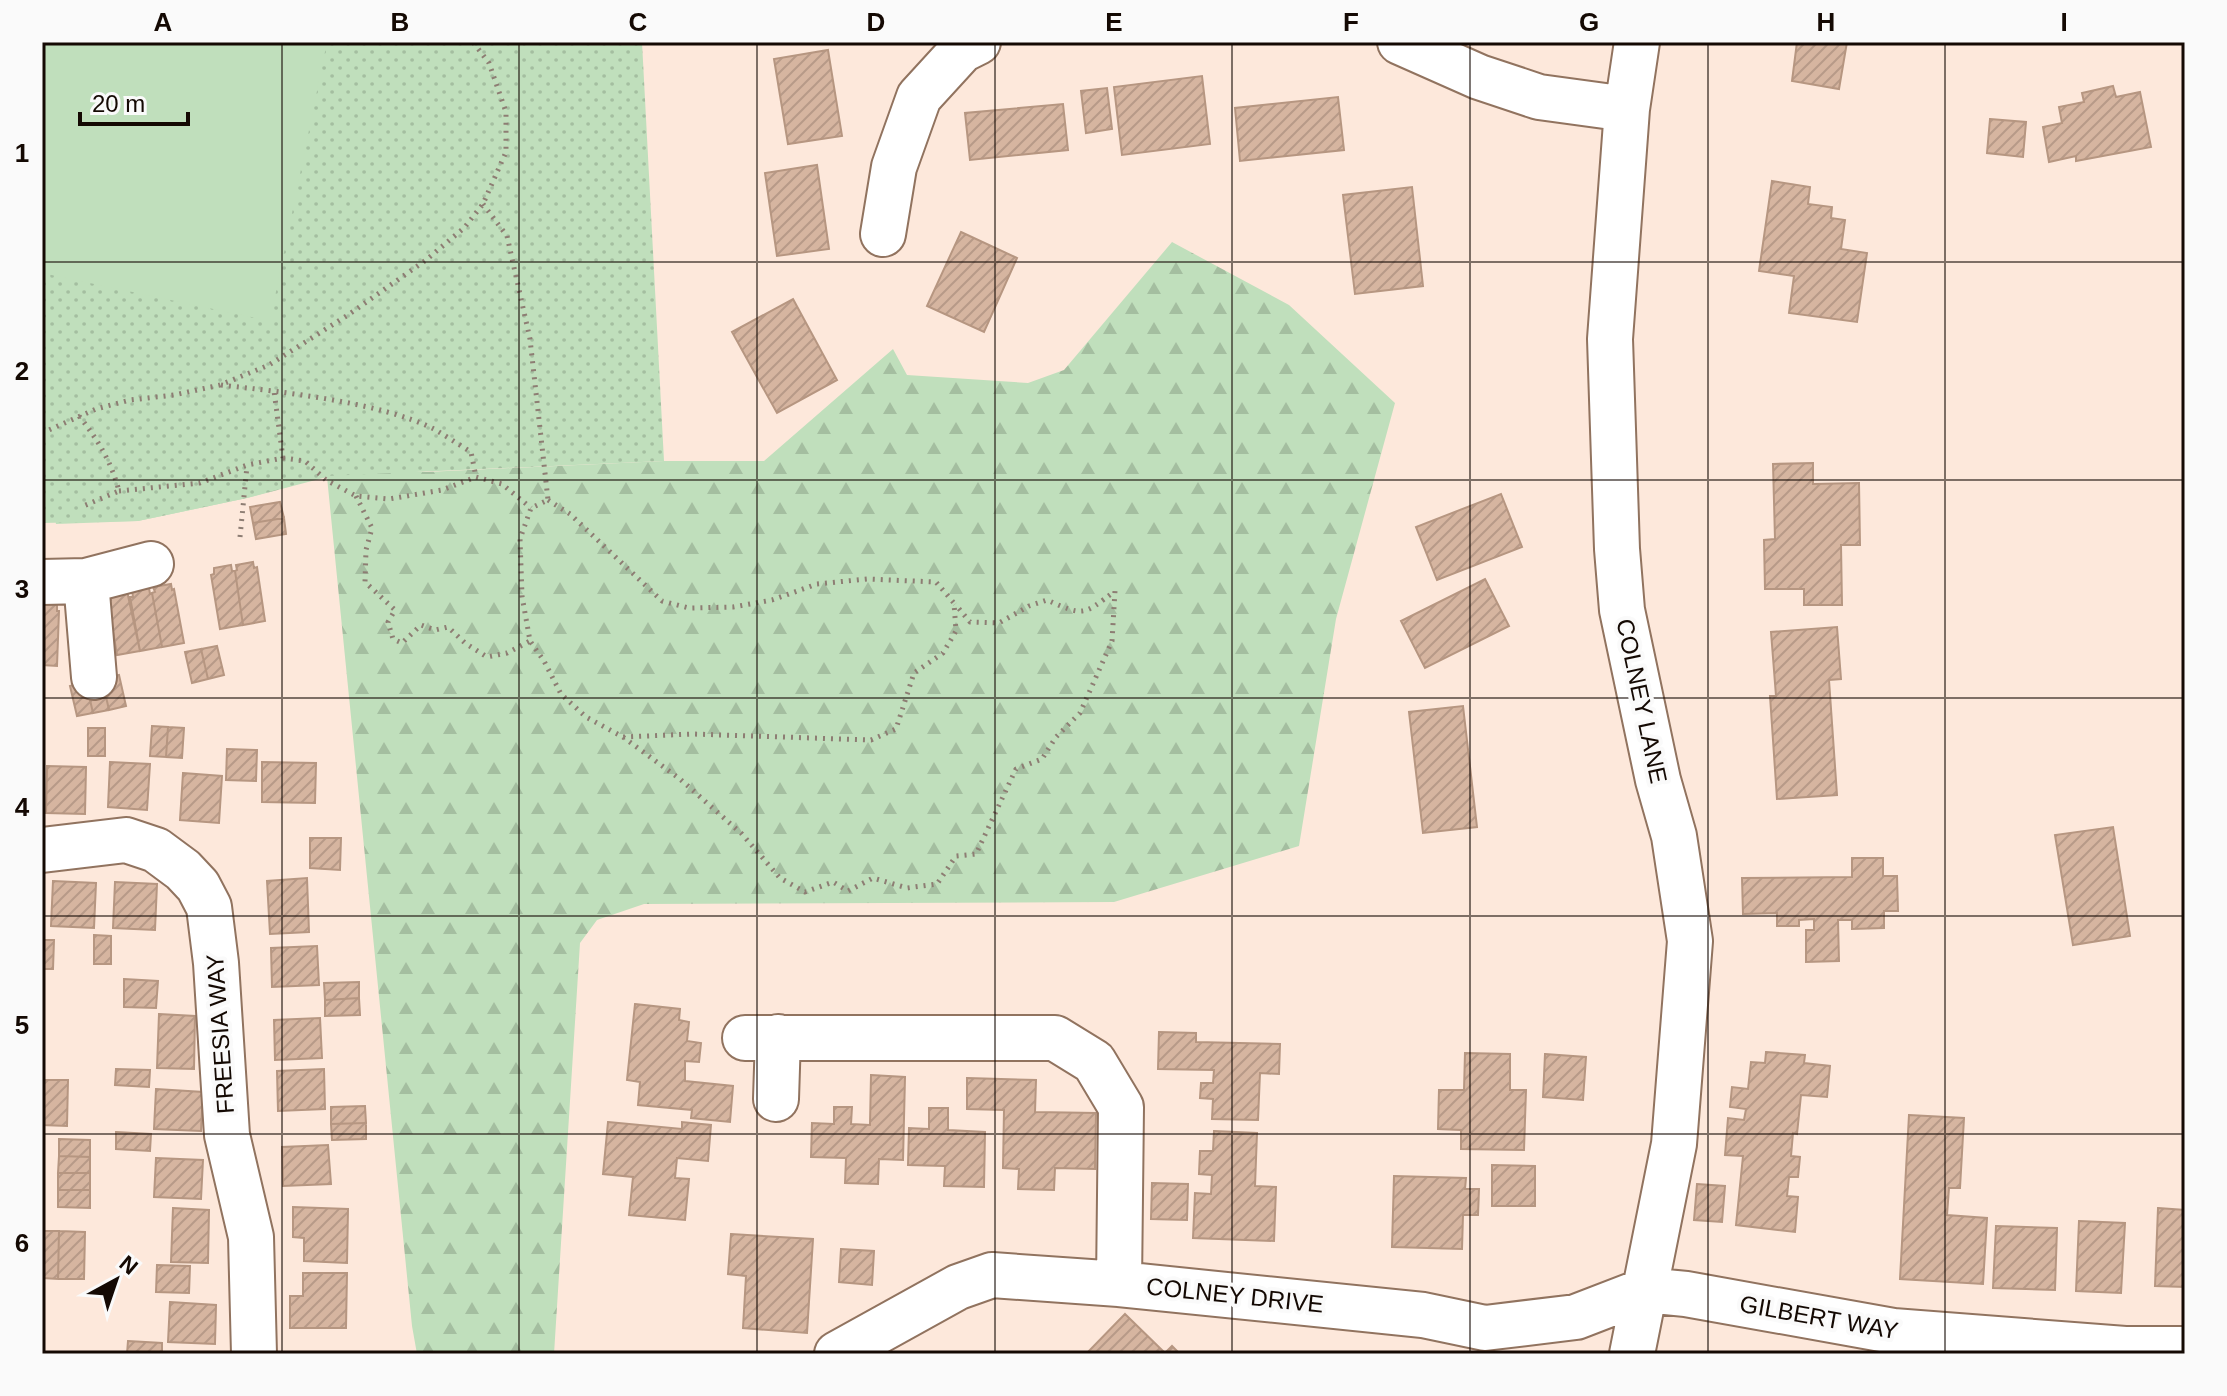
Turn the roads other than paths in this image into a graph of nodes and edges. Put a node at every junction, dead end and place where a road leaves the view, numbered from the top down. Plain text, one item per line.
1 (1400, 42) edge
2 (1637, 42) edge
3 (965, 45) edge
4 (1627, 109) junction
5 (883, 234) dead end
6 (151, 564) dead end
7 (86, 581) junction
8 (42, 582) edge
9 (94, 677) dead end
10 (42, 850) edge
11 (776, 1099) dead end
12 (1119, 1284) junction
13 (1646, 1290) junction
14 (2185, 1349) edge
15 (254, 1354) edge
16 (837, 1354) edge
17 (1632, 1354) edge

1 - 4 street
2 - 4 street, COLNEY LANE
3 - 5 street
4 - 13 street, COLNEY LANE
6 - 7 street
7 - 8 street
7 - 9 street
10 - 15 street, FREESIA WAY
11 - 12 street
12 - 13 street, COLNEY DRIVE
12 - 16 street, COLNEY DRIVE
13 - 14 street, GILBERT WAY
13 - 17 street, COLNEY LANE

